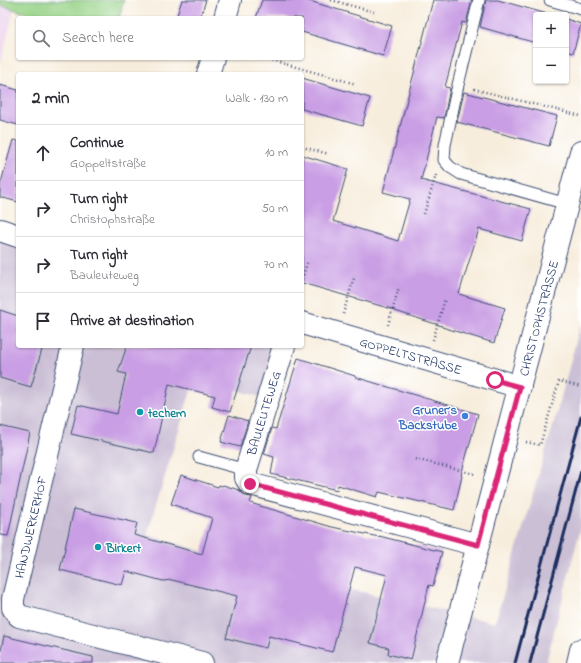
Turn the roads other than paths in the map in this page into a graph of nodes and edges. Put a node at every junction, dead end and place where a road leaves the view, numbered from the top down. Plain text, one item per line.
1 (230, 0) edge
2 (479, 0) edge
3 (550, 0) edge
4 (581, 9) edge
5 (226, 16) edge
6 (212, 60) edge
7 (209, 72) edge
8 (581, 152) edge
9 (567, 204) junction
10 (0, 230) edge
11 (16, 235) edge
12 (304, 324) edge
13 (73, 348) edge
14 (283, 348) edge
15 (520, 387) junction
16 (199, 457) dead end
17 (246, 470) junction
18 (478, 545) junction
19 (581, 650) edge
20 (202, 663) edge
21 (447, 663) edge
22 (578, 663) edge

1 - 5 street
2 - 9 lane
3 - 4 lane
6 - 7 street
8 - 9 street, CHRISTOPHSTRASSE
9 - 15 street, CHRISTOPHSTRASSE
10 - 11 street
12 - 15 street, GOPPELTSTRASSE
13 - 20 street, HANDWERKERHOF
14 - 17 street, BAULEUTEWEG
15 - 18 street, CHRISTOPHSTRASSE
16 - 17 lane
17 - 18 street, BAULEUTEWEG
18 - 21 street, CHRISTOPHSTRASSE
19 - 22 street

